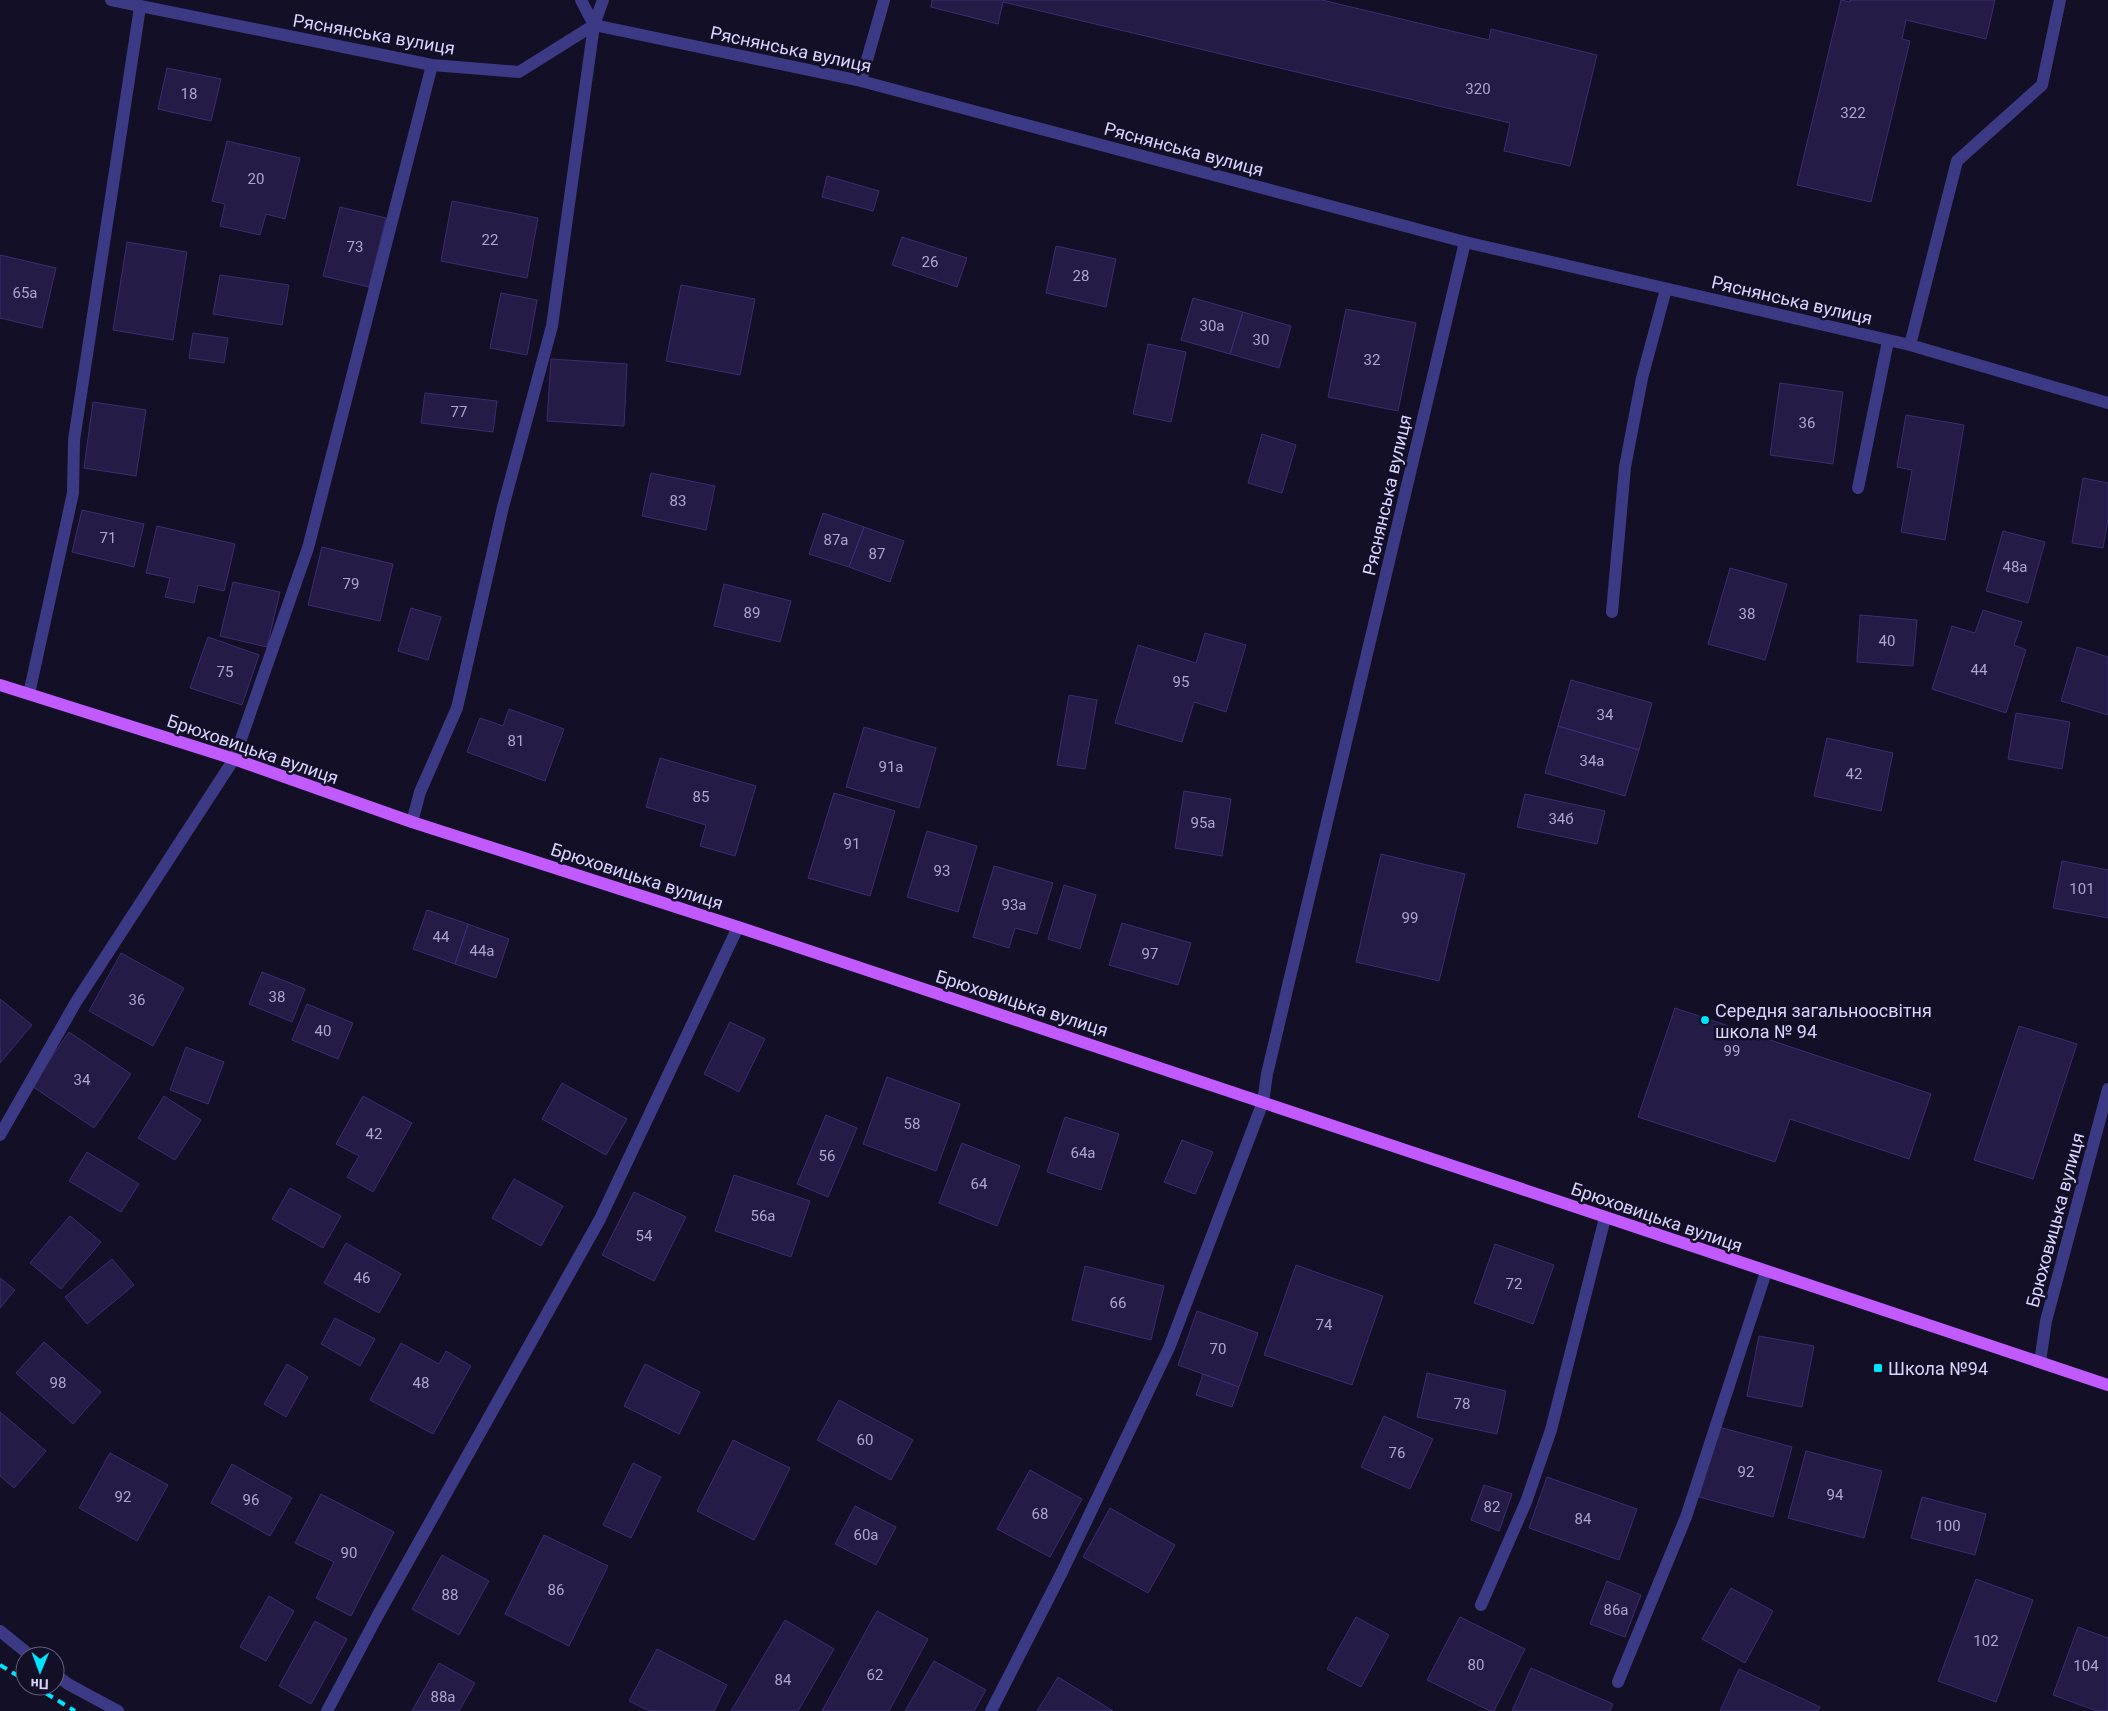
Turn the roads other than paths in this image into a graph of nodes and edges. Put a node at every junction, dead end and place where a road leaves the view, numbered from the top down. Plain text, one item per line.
1 (111, 0) edge
2 (581, 0) edge
3 (602, 0) edge
4 (884, 0) edge
5 (2060, 0) edge
6 (140, 7) junction
7 (594, 26) junction
8 (432, 65) junction
9 (861, 81) junction
10 (1465, 242) junction
11 (1666, 289) junction
12 (1888, 341) junction
13 (1910, 345) junction
14 (2108, 403) edge
15 (1858, 488) dead end
16 (1612, 612) dead end
17 (0, 685) edge
18 (29, 694) junction
19 (234, 759) junction
20 (412, 822) junction
21 (738, 927) junction
22 (2108, 1089) edge
23 (1263, 1102) junction
24 (0, 1135) edge
25 (1605, 1218) junction
26 (1766, 1272) junction
27 (2040, 1362) junction
28 (2108, 1385) edge
29 (1481, 1604) dead end
30 (0, 1631) edge
31 (19, 1646) edge
32 (65, 1682) edge
33 (1618, 1682) dead end
34 (118, 1711) edge
35 (327, 1711) edge
36 (991, 1711) edge

1 - 6 street, Ряснянська вулиця
2 - 7 street
3 - 7 street
4 - 9 street
5 - 13 street
6 - 8 street, Ряснянська вулиця
6 - 18 street
7 - 8 street, Ряснянська вулиця
7 - 9 street, Ряснянська вулиця
7 - 20 street
8 - 19 street
9 - 10 street, Ряснянська вулиця
10 - 11 street, Ряснянська вулиця
10 - 23 street, Ряснянська вулиця
11 - 12 street, Ряснянська вулиця
11 - 16 street
12 - 13 street, Ряснянська вулиця
12 - 15 street
13 - 14 street, Ряснянська вулиця
17 - 18 main road, Брюховицька вулиця
18 - 19 main road, Брюховицька вулиця
19 - 20 main road, Брюховицька вулиця
19 - 24 street
20 - 21 main road, Брюховицька вулиця
21 - 23 main road, Брюховицька вулиця
21 - 35 street
22 - 27 street, Брюховицька вулиця
23 - 25 main road, Брюховицька вулиця
23 - 36 street
25 - 26 main road, Брюховицька вулиця
25 - 29 street
26 - 27 main road, Брюховицька вулиця
26 - 33 street
27 - 28 main road, Брюховицька вулиця
30 - 31 street
32 - 34 street

